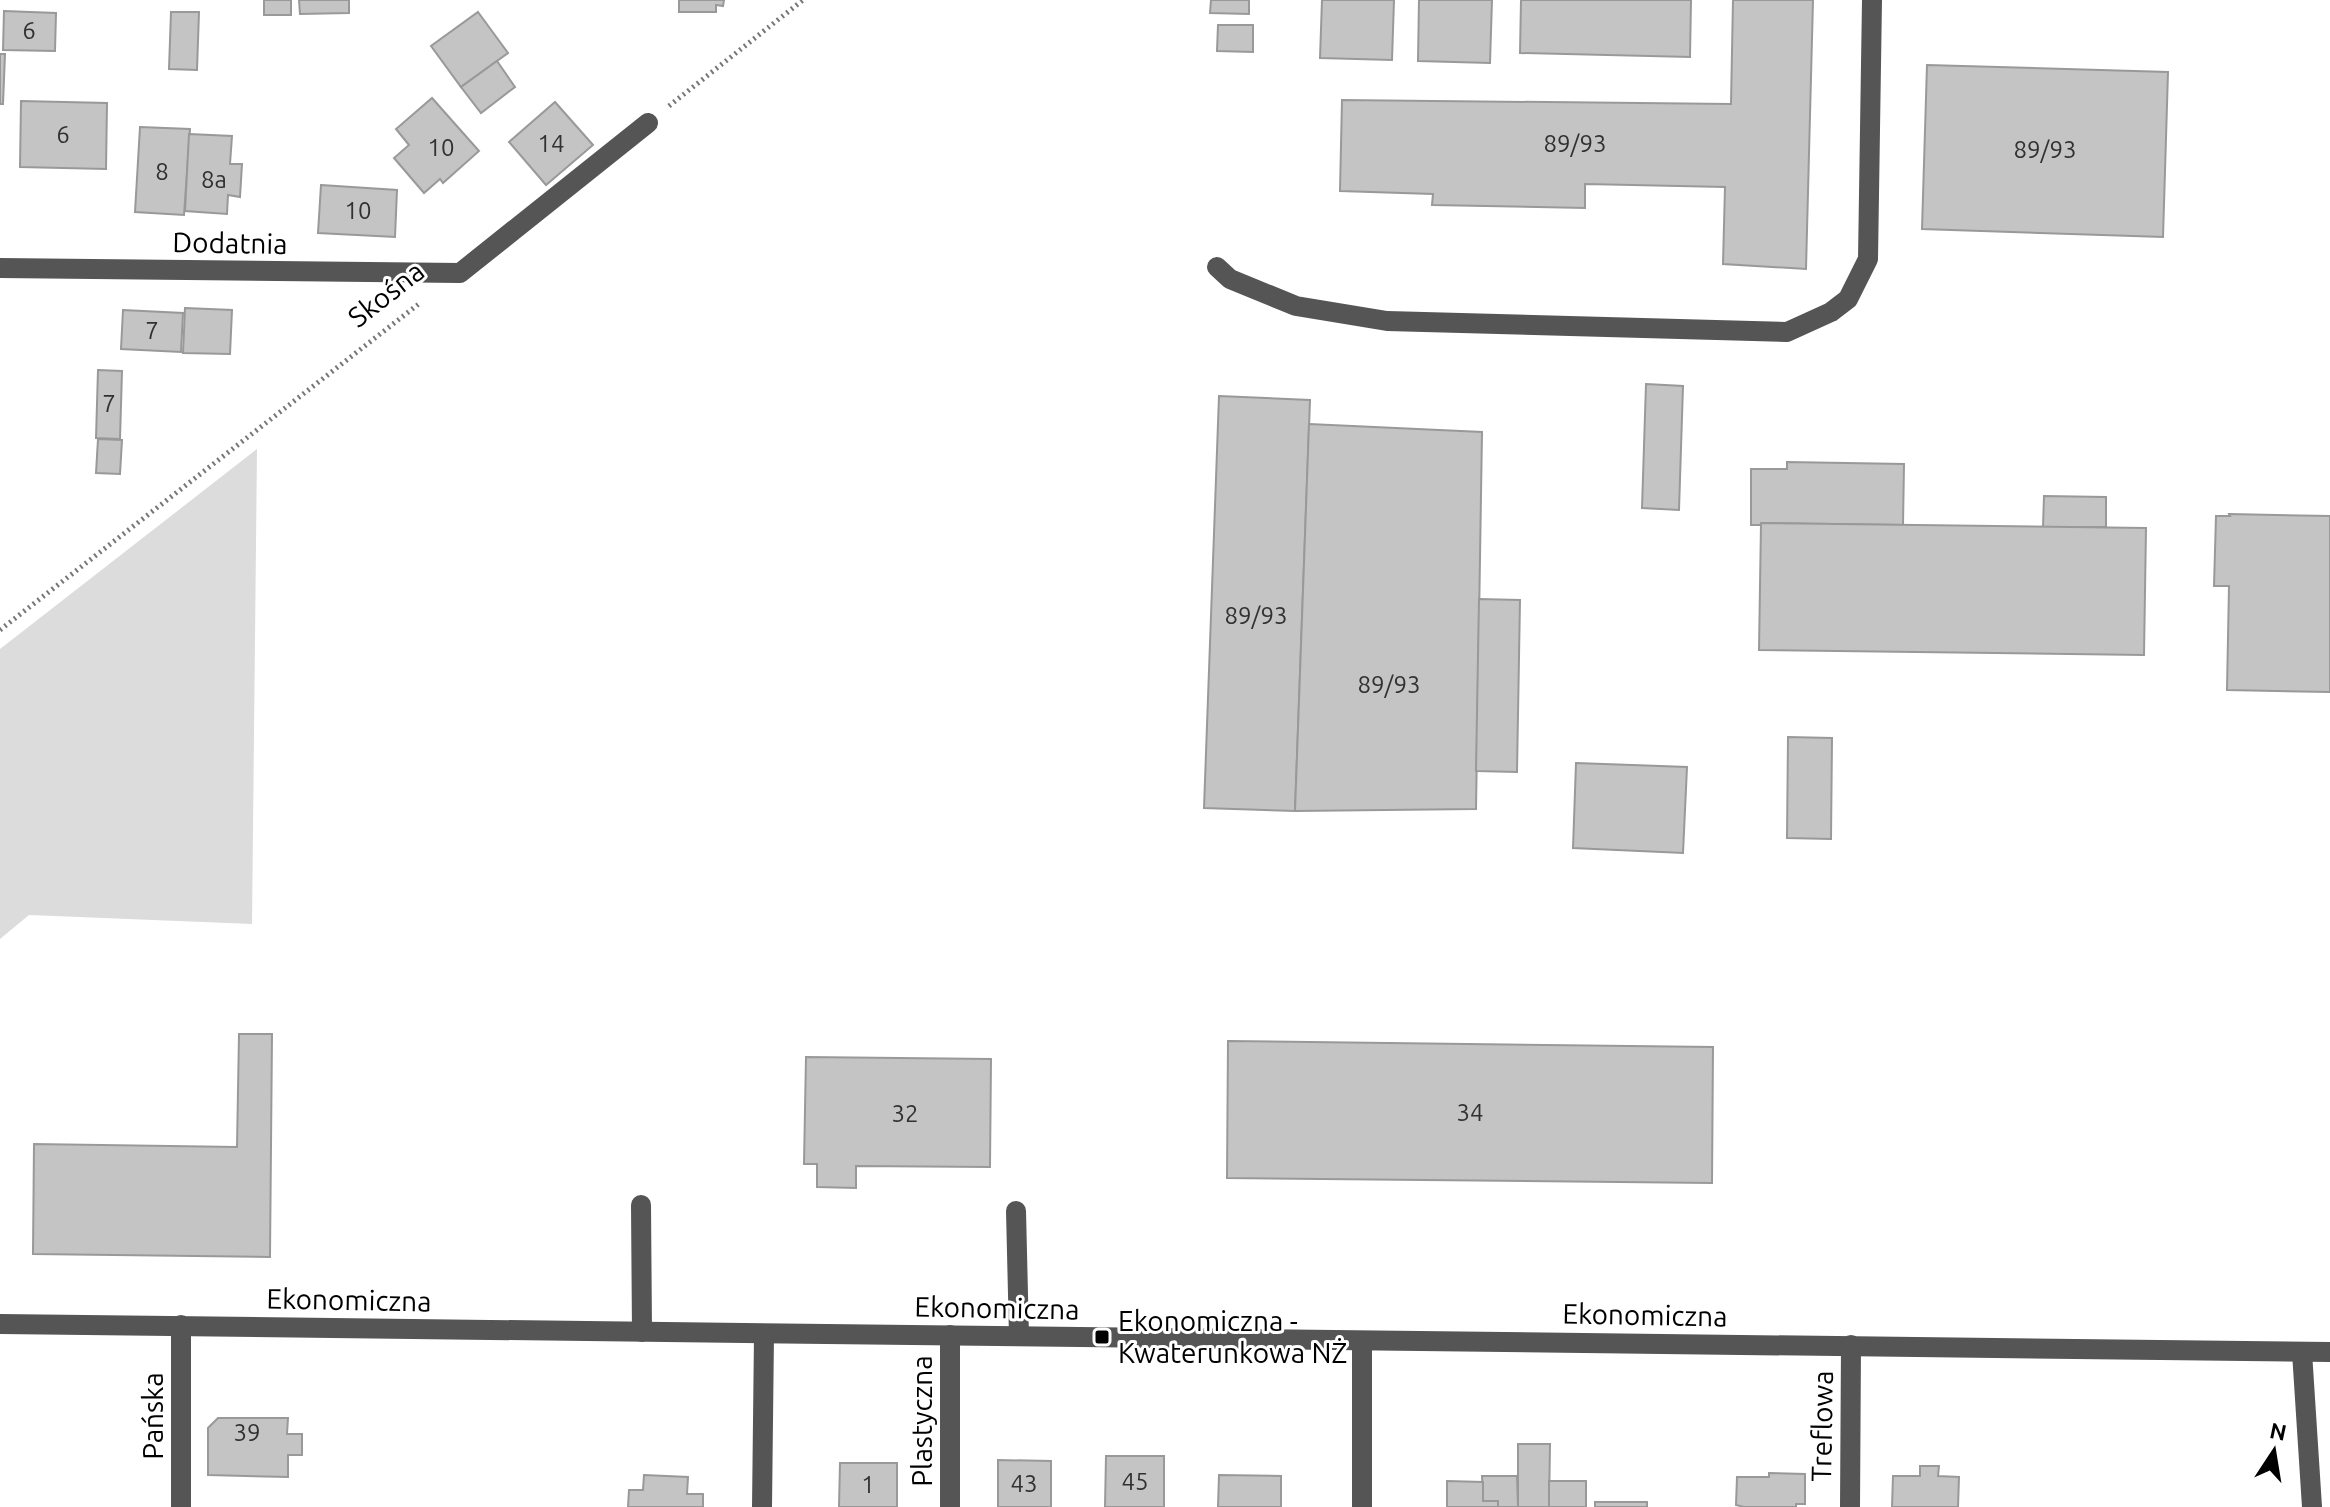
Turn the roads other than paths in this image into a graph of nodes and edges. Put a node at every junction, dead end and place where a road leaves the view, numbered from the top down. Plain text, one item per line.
1 (1872, 0) edge
2 (648, 123) road end
3 (1217, 267) dead end
4 (0, 268) edge
5 (460, 273) joint
6 (641, 1205) dead end
7 (1016, 1211) dead end
8 (0, 1324) edge
9 (181, 1325) junction
10 (642, 1332) junction
11 (764, 1334) junction
12 (950, 1335) junction
13 (1019, 1336) junction
14 (1362, 1341) junction
15 (1851, 1345) junction
16 (2302, 1352) junction
17 (2330, 1352) edge
18 (181, 1507) edge
19 (762, 1507) edge
20 (950, 1507) edge
21 (1362, 1507) edge
22 (1850, 1507) edge
23 (2312, 1507) edge

1 - 3 street
2 - 5 street, Skośna
4 - 5 street, Dodatnia
6 - 10 street
7 - 13 street
8 - 9 street, Ekonomiczna
9 - 10 street, Ekonomiczna
9 - 18 street, Pańska
10 - 11 street, Ekonomiczna
11 - 12 street, Ekonomiczna
11 - 19 street
12 - 13 street, Ekonomiczna
12 - 20 street, Plastyczna
13 - 14 street, Ekonomiczna
14 - 15 street, Ekonomiczna
14 - 21 street
15 - 16 street, Ekonomiczna
15 - 22 street, Treflowa
16 - 17 street, Ekonomiczna
16 - 23 street

